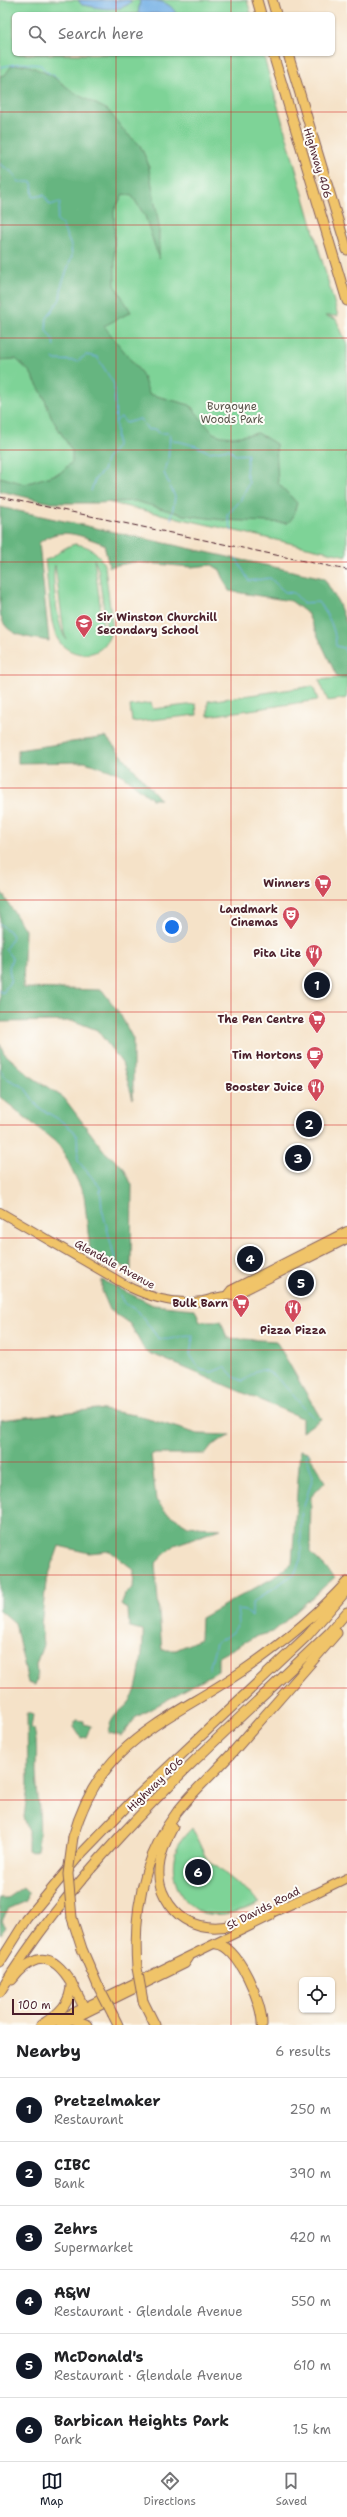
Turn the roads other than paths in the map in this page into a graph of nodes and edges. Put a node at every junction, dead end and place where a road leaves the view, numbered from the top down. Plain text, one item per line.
1 (257, 0) edge
2 (272, 0) edge
3 (260, 12) edge
4 (275, 12) edge
5 (274, 56) edge
6 (289, 56) edge
7 (347, 250) edge
8 (347, 301) edge
9 (0, 1212) edge
10 (347, 1231) edge
11 (347, 1239) edge
12 (227, 1295) junction
13 (347, 1582) edge
14 (347, 1590) edge
15 (347, 1612) edge
16 (347, 1621) edge
17 (201, 1784) junction
18 (347, 1878) edge
19 (314, 1894) junction
20 (27, 1919) junction
21 (216, 1944) junction
22 (0, 1953) edge
23 (0, 1962) edge
24 (71, 1980) junction
25 (0, 1992) edge
26 (0, 1996) edge
27 (143, 2001) junction
28 (85, 2010) junction
29 (72, 2019) junction
30 (41, 2025) edge
31 (48, 2025) edge
32 (61, 2025) edge
33 (88, 2025) edge
34 (118, 2025) edge
35 (152, 2025) edge
36 (155, 2025) edge
37 (262, 2025) edge

1 - 3 highway
2 - 4 highway
5 - 8 highway, Highway 406
6 - 7 highway, Highway 406
9 - 12 main road, Glendale Avenue
10 - 12 main road, Glendale Avenue
11 - 12 main road, Glendale Avenue
13 - 34 highway, bridge
14 - 20 highway, Highway 406
15 - 25 highway, Highway 406
16 - 17 highway
17 - 19 highway
17 - 27 highway, bridge
18 - 19 main road, St Davids Road
19 - 21 main road, St Davids Road
20 - 22 highway
20 - 23 highway, Highway 406
21 - 28 main road, St Davids Road
21 - 37 highway
24 - 26 highway
24 - 28 highway
24 - 30 highway
27 - 35 highway
27 - 36 highway
28 - 29 main road, St Davids Road
28 - 31 main road, St Davids Road
29 - 32 main road, St Davids Road
29 - 33 highway

